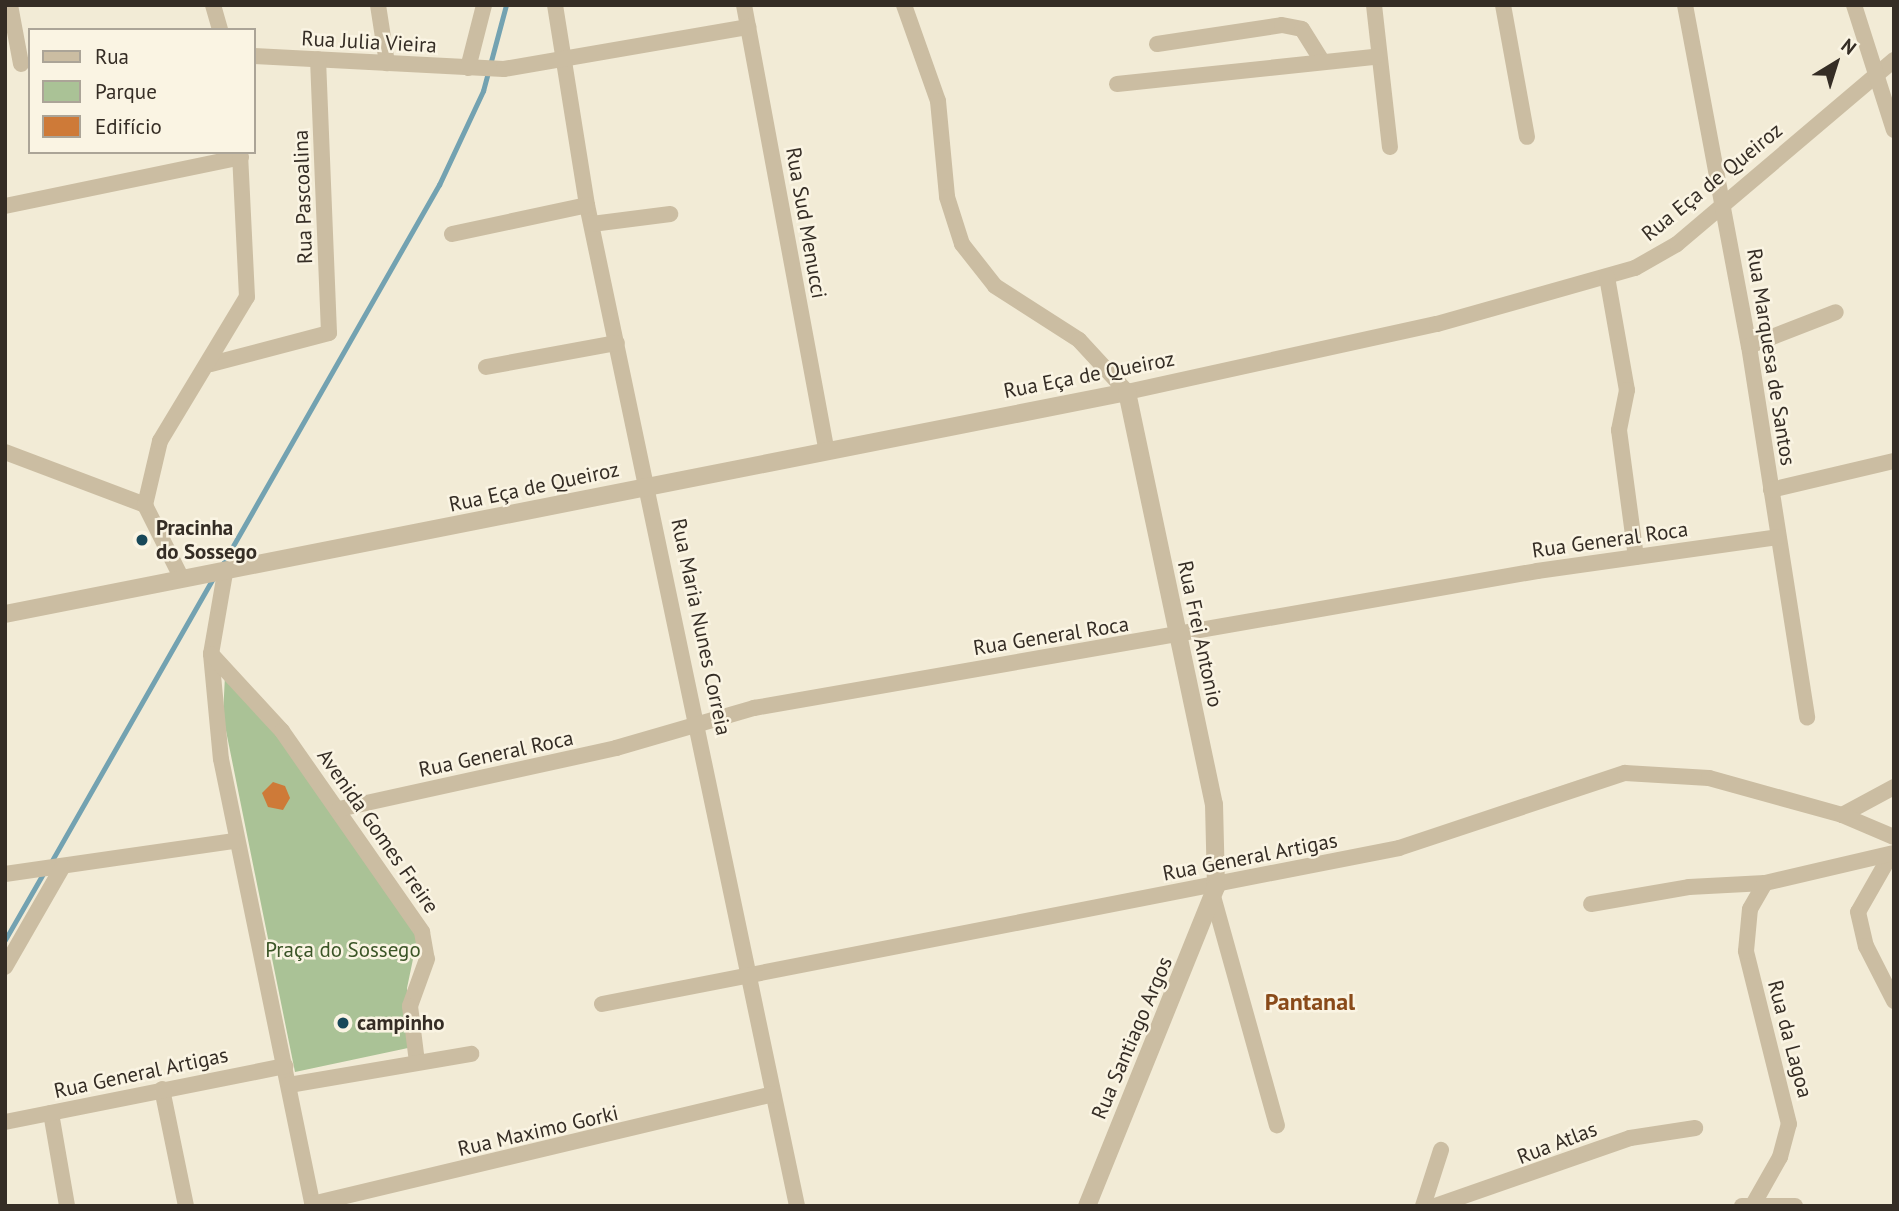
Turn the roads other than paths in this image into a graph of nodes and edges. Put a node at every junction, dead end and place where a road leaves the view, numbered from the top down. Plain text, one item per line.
1 (10, 5) edge
2 (213, 5) edge
3 (378, 5) edge
4 (484, 5) edge
5 (555, 5) edge
6 (744, 5) edge
7 (904, 5) edge
8 (1374, 5) edge
9 (1503, 5) edge
10 (1685, 5) edge
11 (1854, 5) edge
12 (748, 27) junction
13 (219, 28) edge
14 (1157, 44) dead end
15 (256, 56) edge
16 (1376, 57) junction
17 (318, 59) junction
18 (559, 59) junction
19 (1321, 60) junction
20 (1894, 60) edge
21 (387, 63) junction
22 (21, 64) dead end
23 (475, 68) junction
24 (1877, 75) junction
25 (1117, 84) dead end
26 (1894, 130) edge
27 (1527, 137) dead end
28 (1390, 147) dead end
29 (240, 155) edge
30 (587, 205) junction
31 (1723, 205) junction
32 (5, 206) edge
33 (670, 214) dead end
34 (592, 224) junction
35 (452, 234) dead end
36 (1607, 276) junction
37 (1836, 312) dead end
38 (617, 343) junction
39 (1749, 346) junction
40 (211, 364) junction
41 (486, 367) dead end
42 (1127, 392) junction
43 (826, 449) junction
44 (5, 452) edge
45 (1894, 461) edge
46 (648, 487) junction
47 (1771, 490) junction
48 (145, 505) junction
49 (1778, 537) junction
50 (1636, 557) junction
51 (224, 574) junction
52 (191, 578) junction
53 (5, 614) edge
54 (1175, 638) junction
55 (211, 653) junction
56 (1807, 717) dead end
57 (700, 722) junction
58 (1894, 787) edge
59 (339, 809) junction
60 (1842, 815) junction
61 (1894, 837) edge
62 (235, 841) junction
63 (1892, 854) edge
64 (59, 867) junction
65 (5, 874) edge
66 (1765, 883) junction
67 (1215, 894) junction
68 (1591, 904) dead end
69 (5, 967) edge
70 (752, 976) junction
71 (1894, 1001) edge
72 (602, 1004) dead end
73 (471, 1054) dead end
74 (417, 1062) junction
75 (285, 1066) junction
76 (289, 1085) junction
77 (162, 1089) junction
78 (773, 1094) junction
79 (51, 1113) junction
80 (5, 1122) edge
81 (1276, 1125) dead end
82 (1695, 1128) dead end
83 (1441, 1150) dead end
84 (312, 1205) edge
85 (1748, 1205) edge
86 (67, 1206) edge
87 (186, 1206) edge
88 (797, 1206) edge
89 (1087, 1206) edge
90 (1423, 1206) edge
91 (1435, 1206) edge
92 (1795, 1206) edge

1 - 22 street
2 - 13 street
3 - 21 street
4 - 23 street
5 - 18 street, Rua Maria Nunes Correia
6 - 12 street, Rua Sud Menucci
7 - 42 street
8 - 16 street
9 - 27 street
10 - 31 street, Rua Marquesa de Santos
11 - 24 street
12 - 18 street
12 - 43 street, Rua Sud Menucci
14 - 19 street
15 - 17 street, Rua Julia Vieira
16 - 19 street
16 - 28 street
17 - 21 street, Rua Julia Vieira
17 - 40 street, Rua Pascoalina
18 - 23 street, Rua Julia Vieira
18 - 30 street, Rua Maria Nunes Correia
19 - 25 street
20 - 24 street, Rua Eça de Queiroz
21 - 23 street, Rua Julia Vieira
24 - 26 street
24 - 31 street, Rua Eça de Queiroz
29 - 32 street
29 - 40 street
30 - 34 street, Rua Maria Nunes Correia
30 - 35 street
31 - 36 street, Rua Eça de Queiroz
31 - 39 street, Rua Marquesa de Santos
33 - 34 street
34 - 38 street, Rua Maria Nunes Correia
36 - 42 street, Rua Eça de Queiroz
36 - 50 street
37 - 39 street
38 - 41 street
38 - 46 street, Rua Maria Nunes Correia
39 - 47 street, Rua Marquesa de Santos
40 - 48 street
42 - 43 street, Rua Eça de Queiroz
42 - 54 street, Rua Frei Antonio
43 - 46 street, Rua Eça de Queiroz
44 - 48 street
45 - 47 street
46 - 51 street, Rua Eça de Queiroz
46 - 57 street, Rua Maria Nunes Correia
47 - 49 street, Rua Marquesa de Santos
48 - 52 street
49 - 50 street, Rua General Roca
49 - 56 street, Rua Marquesa de Santos
50 - 54 street, Rua General Roca
51 - 52 street, Rua Eça de Queiroz
51 - 55 street
52 - 53 street
54 - 57 street, Rua General Roca
54 - 67 street, Rua Frei Antonio
55 - 59 street, Avenida Gomes Freire
55 - 62 street
57 - 59 street, Rua General Roca
57 - 70 street, Rua Maria Nunes Correia
58 - 60 street
59 - 74 street, Avenida Gomes Freire
60 - 61 street, Rua General Artigas
60 - 67 street, Rua General Artigas
62 - 64 street
62 - 75 street
63 - 66 street
63 - 71 street
64 - 65 street
64 - 69 street
66 - 68 street
66 - 85 street, Rua da Lagoa
67 - 70 street, Rua General Artigas
67 - 81 street, Rua Frei Antonio
67 - 89 street, Rua Santiago Argos
70 - 72 street, Rua General Artigas
70 - 78 street, Rua Maria Nunes Correia
73 - 74 street
74 - 76 street
75 - 76 street
75 - 77 street, Rua General Artigas
76 - 84 street
77 - 79 street, Rua General Artigas
77 - 87 street
78 - 84 street, Rua Maximo Gorki
78 - 88 street, Rua Maria Nunes Correia
79 - 80 street, Rua General Artigas
79 - 86 street
82 - 91 street, Rua Atlas
83 - 90 street
85 - 92 street

